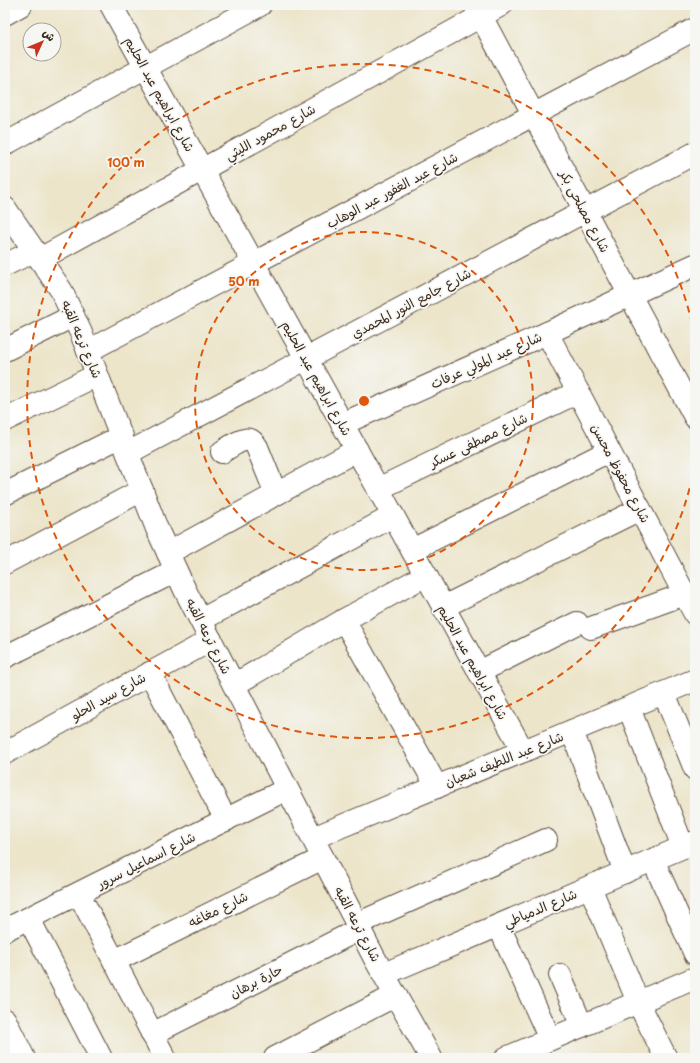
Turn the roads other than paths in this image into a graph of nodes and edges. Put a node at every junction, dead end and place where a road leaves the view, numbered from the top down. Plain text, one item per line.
1 (21, 5) edge
2 (111, 5) edge
3 (260, 5) edge
4 (501, 5) edge
5 (478, 11) edge
6 (5, 14) edge
7 (695, 29) edge
8 (146, 67) junction
9 (534, 115) junction
10 (5, 144) edge
11 (695, 153) edge
12 (202, 170) junction
13 (5, 208) edge
14 (585, 211) junction
15 (37, 255) junction
16 (254, 264) junction
17 (5, 265) edge
18 (695, 265) edge
19 (630, 295) junction
20 (73, 316) junction
21 (547, 333) junction
22 (5, 350) edge
23 (88, 351) junction
24 (306, 358) junction
25 (97, 375) junction
26 (688, 385) edge
27 (578, 392) junction
28 (695, 417) edge
29 (5, 420) edge
30 (342, 424) junction
31 (125, 445) junction
32 (357, 450) junction
33 (222, 452) dead end
34 (610, 452) junction
35 (378, 489) junction
36 (142, 490) junction
37 (5, 494) edge
38 (276, 494) junction
39 (640, 509) junction
40 (393, 516) junction
41 (412, 550) junction
42 (172, 562) junction
43 (5, 563) edge
44 (426, 575) junction
45 (685, 594) junction
46 (443, 607) junction
47 (695, 614) edge
48 (201, 620) junction
49 (344, 620) junction
50 (211, 640) junction
51 (5, 657) edge
52 (479, 672) junction
53 (150, 673) junction
54 (695, 680) edge
55 (234, 685) junction
56 (664, 693) junction
57 (629, 708) junction
58 (572, 731) junction
59 (523, 751) junction
60 (5, 753) edge
61 (695, 769) edge
62 (437, 787) junction
63 (287, 789) junction
64 (226, 820) junction
65 (312, 838) junction
66 (546, 840) dead end
67 (689, 844) edge
68 (323, 858) junction
69 (653, 860) junction
70 (625, 872) junction
71 (590, 887) junction
72 (79, 894) junction
73 (29, 918) junction
74 (359, 926) junction
75 (499, 926) junction
76 (5, 930) edge
77 (695, 954) edge
78 (114, 961) junction
79 (384, 974) junction
80 (560, 974) dead end
81 (695, 978) edge
82 (396, 995) junction
83 (638, 1002) junction
84 (5, 1020) edge
85 (582, 1026) junction
86 (152, 1034) junction
87 (550, 1039) junction
88 (426, 1056) edge
89 (24, 1058) edge
90 (101, 1058) edge
91 (165, 1058) edge
92 (275, 1058) edge
93 (506, 1058) edge
94 (666, 1058) edge

1 - 6 street
2 - 8 street, شارع ابراهيم عبد الحليم
3 - 8 street
4 - 5 street, شارع محمود الليثي
5 - 9 street, شارع مصلحى بكر
5 - 12 street, شارع محمود الليثي
7 - 9 street, شارع عبد الغفور عبد الوهاب
8 - 10 street
8 - 12 street, شارع ابراهيم عبد الحليم
9 - 14 street, شارع مصلحى بكر
9 - 16 street, شارع عبد الغفور عبد الوهاب
11 - 14 street, شارع جامع النور المحمدي
12 - 15 street, شارع محمود الليثي
12 - 16 street, شارع ابراهيم عبد الحليم
13 - 15 street, شارع ترعه القبه
14 - 19 street, شارع مصلحى بكر
14 - 24 street, شارع جامع النور المحمدي
15 - 17 street, شارع محمود الليثي
15 - 20 street, شارع ترعه القبه
16 - 23 street, شارع عبد الغفور عبد الوهاب
16 - 24 street, شارع ابراهيم عبد الحليم
18 - 19 street, شارع عبد المولي عرفات
19 - 21 street, شارع عبد المولي عرفات
19 - 26 street, شارع مصلحى بكر
20 - 22 street
20 - 23 street, شارع ترعه القبه
21 - 27 street, شارع محفوظ محسن
21 - 30 street, شارع عبد المولي عرفات
23 - 25 street, شارع ترعه القبه
24 - 30 street, شارع ابراهيم عبد الحليم
24 - 31 street, شارع جامع النور المحمدي
25 - 29 street
25 - 31 street, شارع ترعه القبه
26 - 28 street, شارع مصلحى بكر
27 - 34 street, شارع محفوظ محسن
27 - 35 street, شارع مصطفى عسكر
30 - 32 street, شارع ابراهيم عبد الحليم
31 - 36 street, شارع ترعه القبه
31 - 37 street, شارع جامع النور المحمدي
32 - 35 street, شارع ابراهيم عبد الحليم
32 - 38 street
33 - 38 street
34 - 39 street, شارع محفوظ محسن
34 - 41 street
35 - 40 street, شارع ابراهيم عبد الحليم
36 - 42 street, شارع ترعه القبه
36 - 43 street
38 - 42 street
39 - 45 street, شارع محفوظ محسن
39 - 46 street
40 - 41 street, شارع ابراهيم عبد الحليم
40 - 48 street
41 - 44 street, شارع ابراهيم عبد الحليم
42 - 48 street, شارع ترعه القبه
42 - 51 street
44 - 46 street, شارع ابراهيم عبد الحليم
44 - 49 street
45 - 47 street, شارع محفوظ محسن
45 - 52 street
46 - 52 street, شارع ابراهيم عبد الحليم
48 - 50 street, شارع ترعه القبه
49 - 55 street
49 - 62 street
50 - 53 street, شارع سيد الحلو
50 - 55 street, شارع ترعه القبه
52 - 59 street, شارع ابراهيم عبد الحليم
53 - 60 street, شارع سيد الحلو
53 - 64 street
54 - 56 street, شارع عبد اللطيف شعبان
55 - 63 street, شارع ترعه القبه
56 - 57 street, شارع عبد اللطيف شعبان
56 - 61 street
57 - 58 street, شارع عبد اللطيف شعبان
57 - 67 street
58 - 59 street, شارع عبد اللطيف شعبان
58 - 70 street
59 - 62 street, شارع عبد اللطيف شعبان
62 - 65 street, شارع عبد اللطيف شعبان
63 - 64 street, شارع اسماعيل سرور
63 - 65 street, شارع ترعه القبه
64 - 72 street, شارع اسماعيل سرور
65 - 68 street, شارع ترعه القبه
66 - 74 street, حارة برهان
67 - 69 street, شارع الدمياطي
68 - 74 street, شارع ترعه القبه
68 - 78 street, شارع مغاغه
69 - 70 street, شارع الدمياطي
69 - 77 street
70 - 71 street, شارع الدمياطي
71 - 75 street, شارع الدمياطي
71 - 83 street
72 - 73 street, شارع اسماعيل سرور
72 - 78 street
73 - 76 street, شارع اسماعيل سرور
73 - 90 street
74 - 79 street, شارع ترعه القبه
74 - 86 street, حارة برهان
75 - 79 street, شارع الدمياطي
75 - 87 street
78 - 86 street
79 - 82 street, شارع ترعه القبه
80 - 85 street
81 - 83 street
82 - 88 street, شارع ترعه القبه
82 - 92 street
83 - 85 street
83 - 94 street
84 - 89 street
85 - 87 street
86 - 91 street
87 - 93 street

